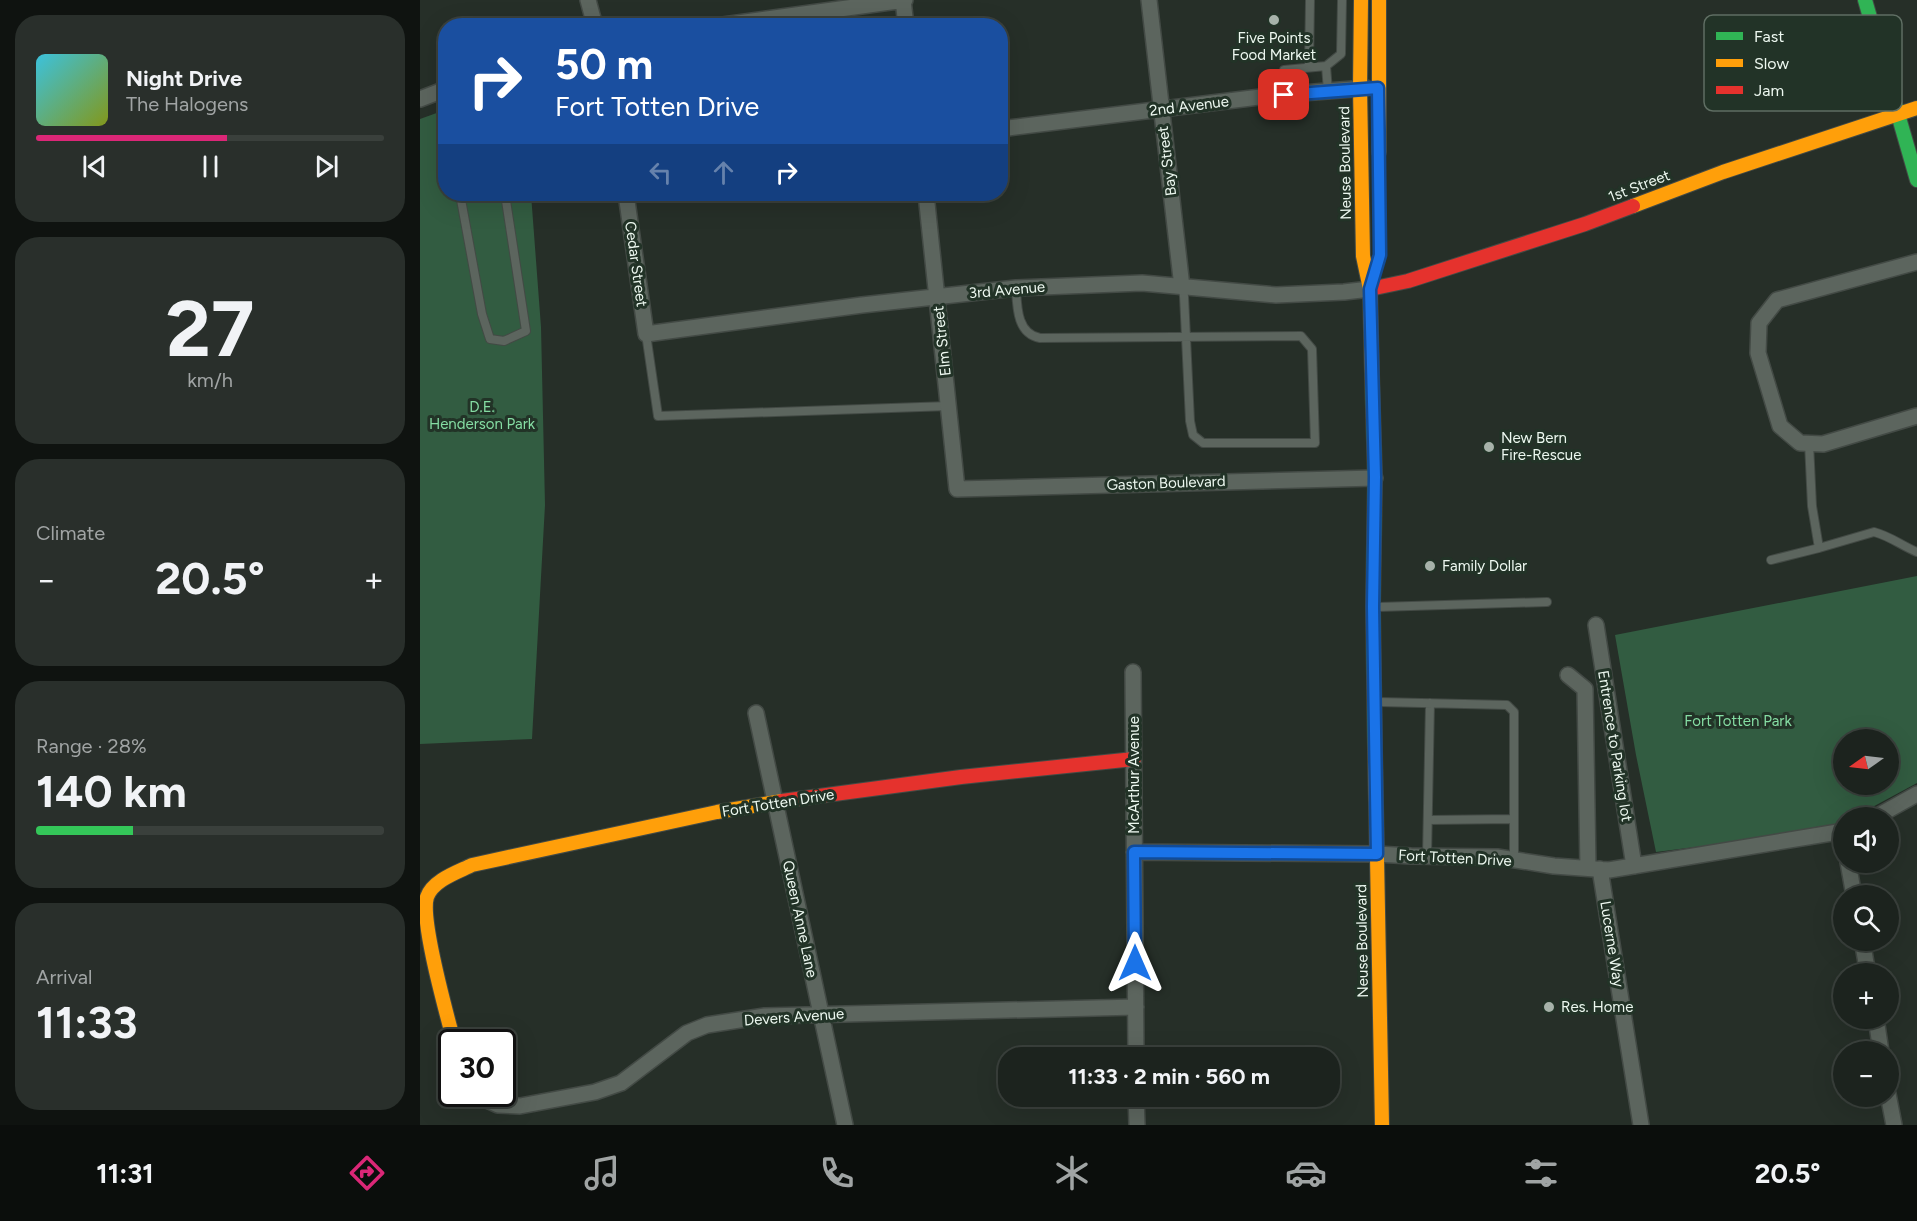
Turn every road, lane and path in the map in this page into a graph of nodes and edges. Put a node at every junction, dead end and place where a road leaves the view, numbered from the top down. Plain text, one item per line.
1 (588, 0) edge
2 (904, 0) edge
3 (1149, 0) edge
4 (1310, 0) edge
5 (1342, 0) edge
6 (1361, 0) edge
7 (1379, 0) edge
8 (1866, 0) edge
9 (1870, 15) edge
10 (1873, 15) edge
11 (593, 18) edge
12 (774, 18) edge
13 (905, 18) edge
14 (1310, 21) junction
15 (1319, 22) dead end
16 (1310, 38) junction
17 (1319, 38) dead end
18 (1341, 54) junction
19 (1360, 55) junction
20 (1326, 66) junction
21 (1309, 68) junction
22 (1902, 79) edge
23 (1360, 88) junction
24 (1378, 88) junction
25 (1328, 91) junction
26 (438, 94) edge
27 (1284, 95) junction
28 (420, 99) edge
29 (1161, 109) junction
30 (1898, 111) edge
31 (1916, 111) edge
32 (1899, 114) junction
33 (1008, 128) edge
34 (1379, 171) dead end
35 (1917, 180) edge
36 (461, 201) edge
37 (506, 201) edge
38 (627, 201) edge
39 (927, 201) edge
40 (1917, 262) edge
41 (1377, 264) dead end
42 (1182, 287) junction
43 (1016, 288) junction
44 (1370, 289) junction
45 (938, 297) junction
46 (646, 334) junction
47 (1186, 337) junction
48 (949, 406) junction
49 (1917, 416) edge
50 (1809, 443) junction
51 (1375, 477) junction
52 (957, 489) joint
53 (1819, 548) junction
54 (1917, 552) edge
55 (1771, 561) dead end
56 (1547, 602) dead end
57 (1373, 607) junction
58 (1596, 626) dead end
59 (1133, 672) dead end
60 (1568, 675) dead end
61 (1376, 702) junction
62 (1430, 703) junction
63 (756, 713) dead end
64 (1134, 759) junction
65 (1917, 794) edge
66 (776, 802) junction
67 (1894, 807) edge
68 (1514, 819) junction
69 (1428, 820) junction
70 (1833, 836) edge
71 (1134, 852) junction
72 (1377, 854) junction
73 (1427, 857) junction
74 (1514, 860) junction
75 (1634, 866) junction
76 (1594, 869) junction
77 (1136, 1007) junction
78 (820, 1014) junction
79 (450, 1029) edge
80 (1136, 1047) edge
81 (516, 1106) edge
82 (1136, 1107) edge
83 (1891, 1107) edge
84 (845, 1125) edge
85 (1137, 1125) edge
86 (1382, 1125) edge
87 (1641, 1125) edge
88 (1894, 1125) edge

1 - 11 street
2 - 12 street
2 - 13 street
3 - 29 street, Bay Street
4 - 14 lane
5 - 18 lane
6 - 19 main road, Neuse Boulevard
7 - 24 main road
8 - 9 main road
8 - 10 main road
14 - 15 lane
14 - 16 lane
16 - 17 lane
16 - 21 lane
18 - 19 lane
18 - 20 lane
19 - 23 main road, Neuse Boulevard
20 - 21 lane
20 - 25 lane
21 - 27 lane
22 - 31 main road
23 - 24 street, 2nd Avenue
23 - 25 street, 2nd Avenue
23 - 44 main road, Neuse Boulevard
24 - 34 main road
25 - 27 street, 2nd Avenue
26 - 28 street
27 - 29 street, 2nd Avenue
29 - 33 street, 2nd Avenue
29 - 42 street, Bay Street
30 - 32 main road
31 - 32 main road, 1st Street
32 - 35 main road
32 - 44 main road, 1st Street
36 - 37 lane
38 - 46 street, Cedar Street
39 - 45 street, Elm Street
40 - 50 street
41 - 44 main road, Neuse Boulevard
42 - 43 street, 3rd Avenue
42 - 44 street, 3rd Avenue
42 - 47 lane
43 - 45 street, 3rd Avenue
43 - 47 lane
44 - 51 main road, Neuse Boulevard
45 - 46 street, 3rd Avenue
45 - 48 street, Elm Street
46 - 48 lane
47 - 47 lane
48 - 52 street, Elm Street
49 - 50 street
50 - 53 lane
51 - 52 street, Gaston Boulevard
51 - 57 main road, Neuse Boulevard
53 - 54 lane
53 - 55 lane
56 - 57 lane
57 - 61 main road, Neuse Boulevard
58 - 75 street, Entrence to Parking lot
59 - 64 street, McArthur Avenue
60 - 76 street, Entrence to Parking lot
61 - 62 lane
61 - 72 main road, Neuse Boulevard
62 - 68 lane
62 - 69 lane
63 - 66 street, Queen Anne Lane
64 - 66 main road, Fort Totten Drive
64 - 71 street, McArthur Avenue
65 - 67 street
66 - 78 street, Queen Anne Lane
66 - 79 main road, Fort Totten Drive
68 - 69 lane
68 - 74 lane
69 - 73 lane
70 - 75 street, Fort Totten Drive
71 - 72 street, Fort Totten Drive
71 - 77 street, McArthur Avenue
72 - 73 street, Fort Totten Drive
72 - 86 main road, Neuse Boulevard
73 - 74 street, Fort Totten Drive
74 - 76 street, Fort Totten Drive
75 - 76 street, Fort Totten Drive
76 - 87 street, Lucerne Way
77 - 78 street, Devers Avenue
77 - 80 street, McArthur Avenue
78 - 81 street, Devers Avenue
78 - 84 street, Queen Anne Lane
82 - 85 street
83 - 88 street

